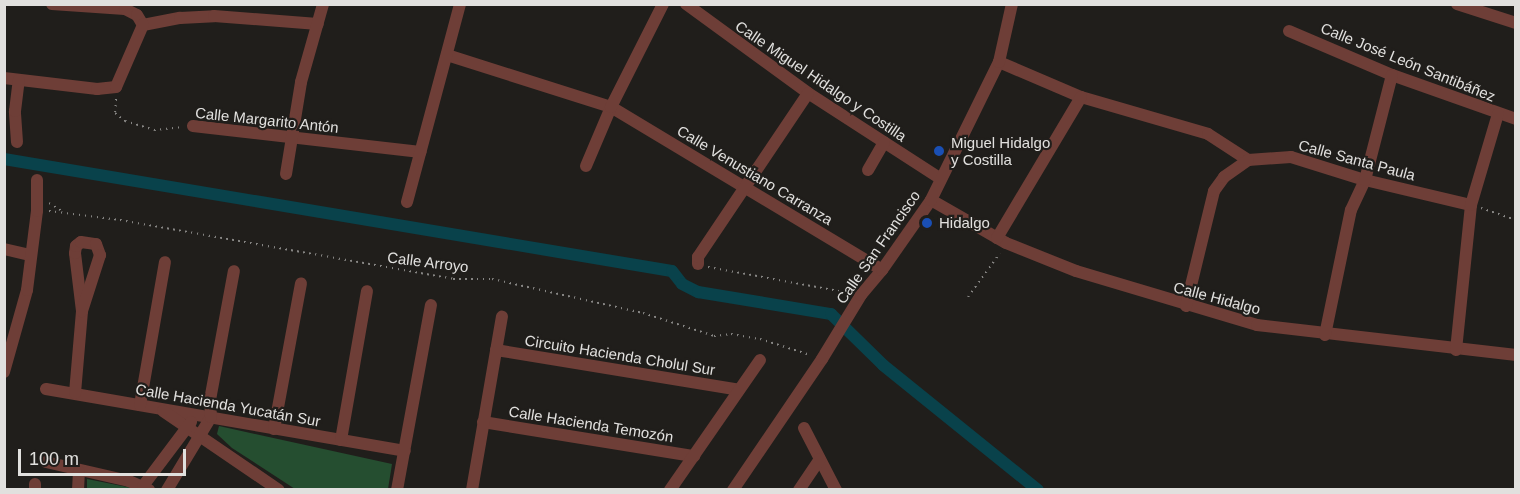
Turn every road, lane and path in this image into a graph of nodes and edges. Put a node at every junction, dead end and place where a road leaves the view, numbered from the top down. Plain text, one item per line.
1 (52, 4) edge
2 (323, 4) edge
3 (460, 4) edge
4 (663, 4) edge
5 (686, 4) edge
6 (1012, 4) edge
7 (1457, 4) edge
8 (1515, 23) edge
9 (318, 24) junction
10 (143, 25) junction
11 (1289, 31) dead end
12 (447, 55) junction
13 (999, 62) junction
14 (1392, 75) junction
15 (4, 78) edge
16 (19, 80) junction
17 (116, 87) junction
18 (808, 93) junction
19 (1082, 97) junction
20 (611, 107) junction
21 (1498, 114) junction
22 (1515, 119) edge
23 (193, 126) joint
24 (293, 136) junction
25 (17, 142) dead end
26 (884, 142) junction
27 (421, 152) junction
28 (1248, 160) junction
29 (586, 166) dead end
30 (868, 170) dead end
31 (286, 174) dead end
32 (941, 179) junction
33 (37, 180) dead end
34 (1365, 180) junction
35 (746, 186) junction
36 (931, 200) junction
37 (407, 202) dead end
38 (1471, 205) junction
39 (62, 211) dead end
40 (1515, 220) edge
41 (1002, 241) junction
42 (4, 249) edge
43 (30, 255) junction
44 (165, 262) dead end
45 (698, 264) joint
46 (882, 270) junction
47 (234, 271) dead end
48 (301, 283) dead end
49 (367, 291) dead end
50 (861, 295) junction
51 (968, 297) dead end
52 (431, 305) dead end
53 (1186, 306) junction
54 (82, 311) junction
55 (502, 317) dead end
56 (1325, 335) junction
57 (496, 350) junction
58 (1456, 350) junction
59 (1515, 355) edge
60 (822, 358) junction
61 (760, 360) dead end
62 (4, 372) edge
63 (46, 388) dead end
64 (739, 390) junction
65 (75, 393) junction
66 (210, 400) junction
67 (140, 405) junction
68 (160, 408) junction
69 (197, 414) junction
70 (211, 417) junction
71 (483, 422) junction
72 (187, 426) junction
73 (804, 428) dead end
74 (274, 429) junction
75 (202, 436) junction
76 (341, 440) junction
77 (405, 451) junction
78 (693, 456) junction
79 (820, 459) junction
80 (46, 462) dead end
81 (79, 472) junction
82 (831, 486) edge
83 (146, 488) edge
84 (78, 489) edge
85 (166, 489) edge
86 (279, 489) edge
87 (397, 489) edge
88 (472, 489) edge
89 (670, 489) edge
90 (733, 489) edge
91 (800, 489) edge

1 - 10 street
2 - 9 street
3 - 12 street
4 - 20 street
5 - 18 street, Calle Miguel Hidalgo y Costilla
6 - 13 street, Calle San Francisco
7 - 8 street
9 - 10 street
9 - 24 street
10 - 17 street
11 - 14 street, Calle José León Santibáñez
12 - 20 street, Calle Venustiano Carranza
12 - 27 street
13 - 19 street
13 - 32 street, Calle San Francisco
14 - 21 street, Calle José León Santibáñez
14 - 34 street
15 - 16 street
16 - 17 street
16 - 25 street
17 - 23 path, Calle Margarito Antón
18 - 26 street, Calle Miguel Hidalgo y Costilla
18 - 35 street
19 - 28 street
19 - 41 street
20 - 29 street
20 - 35 street, Calle Venustiano Carranza
21 - 22 street, Calle José León Santibáñez
21 - 38 street
23 - 24 street, Calle Margarito Antón
24 - 27 street, Calle Margarito Antón
24 - 31 street
26 - 30 street
26 - 32 street, Calle Miguel Hidalgo y Costilla
27 - 37 street
28 - 34 street, Calle Santa Paula
28 - 53 street
32 - 36 street, Calle San Francisco
33 - 43 street
34 - 38 street, Calle Santa Paula
34 - 56 street
35 - 45 street
35 - 46 street, Calle Venustiano Carranza
36 - 41 street, Calle Hidalgo
36 - 46 street, Calle San Francisco
38 - 40 path
38 - 58 street
39 - 60 path, Calle Arroyo
41 - 51 path
41 - 53 street, Calle Hidalgo
42 - 43 street
43 - 62 street
44 - 67 street
45 - 50 path
46 - 50 street, Calle San Francisco
47 - 66 street
48 - 74 street
49 - 76 street
50 - 60 street, Calle San Francisco
52 - 77 street
53 - 56 street, Calle Hidalgo
54 - 54 street
54 - 65 street
55 - 57 street
56 - 58 street, Calle Hidalgo
57 - 64 street, Circuito Hacienda Cholul Sur
57 - 71 street
58 - 59 street, Calle Hidalgo
60 - 90 street, Calle San Francisco
61 - 64 street
63 - 65 street, Calle Hacienda Yucatán Sur
64 - 78 street
65 - 67 street, Calle Hacienda Yucatán Sur
66 - 69 street
66 - 70 street
67 - 68 street, Calle Hacienda Yucatán Sur
68 - 69 street, Calle Hacienda Yucatán Sur
68 - 72 street
69 - 70 street, Calle Hacienda Yucatán Sur
69 - 72 street
70 - 74 street, Calle Hacienda Yucatán Sur
70 - 75 street
71 - 78 street, Calle Hacienda Temozón
71 - 88 street
72 - 75 street
72 - 83 street
73 - 79 street
74 - 76 street, Calle Hacienda Yucatán Sur
75 - 85 street
75 - 86 street
76 - 77 street, Calle Hacienda Yucatán Sur
77 - 87 street
78 - 89 street
79 - 82 street
79 - 91 street
80 - 81 street
81 - 83 street
81 - 84 street

